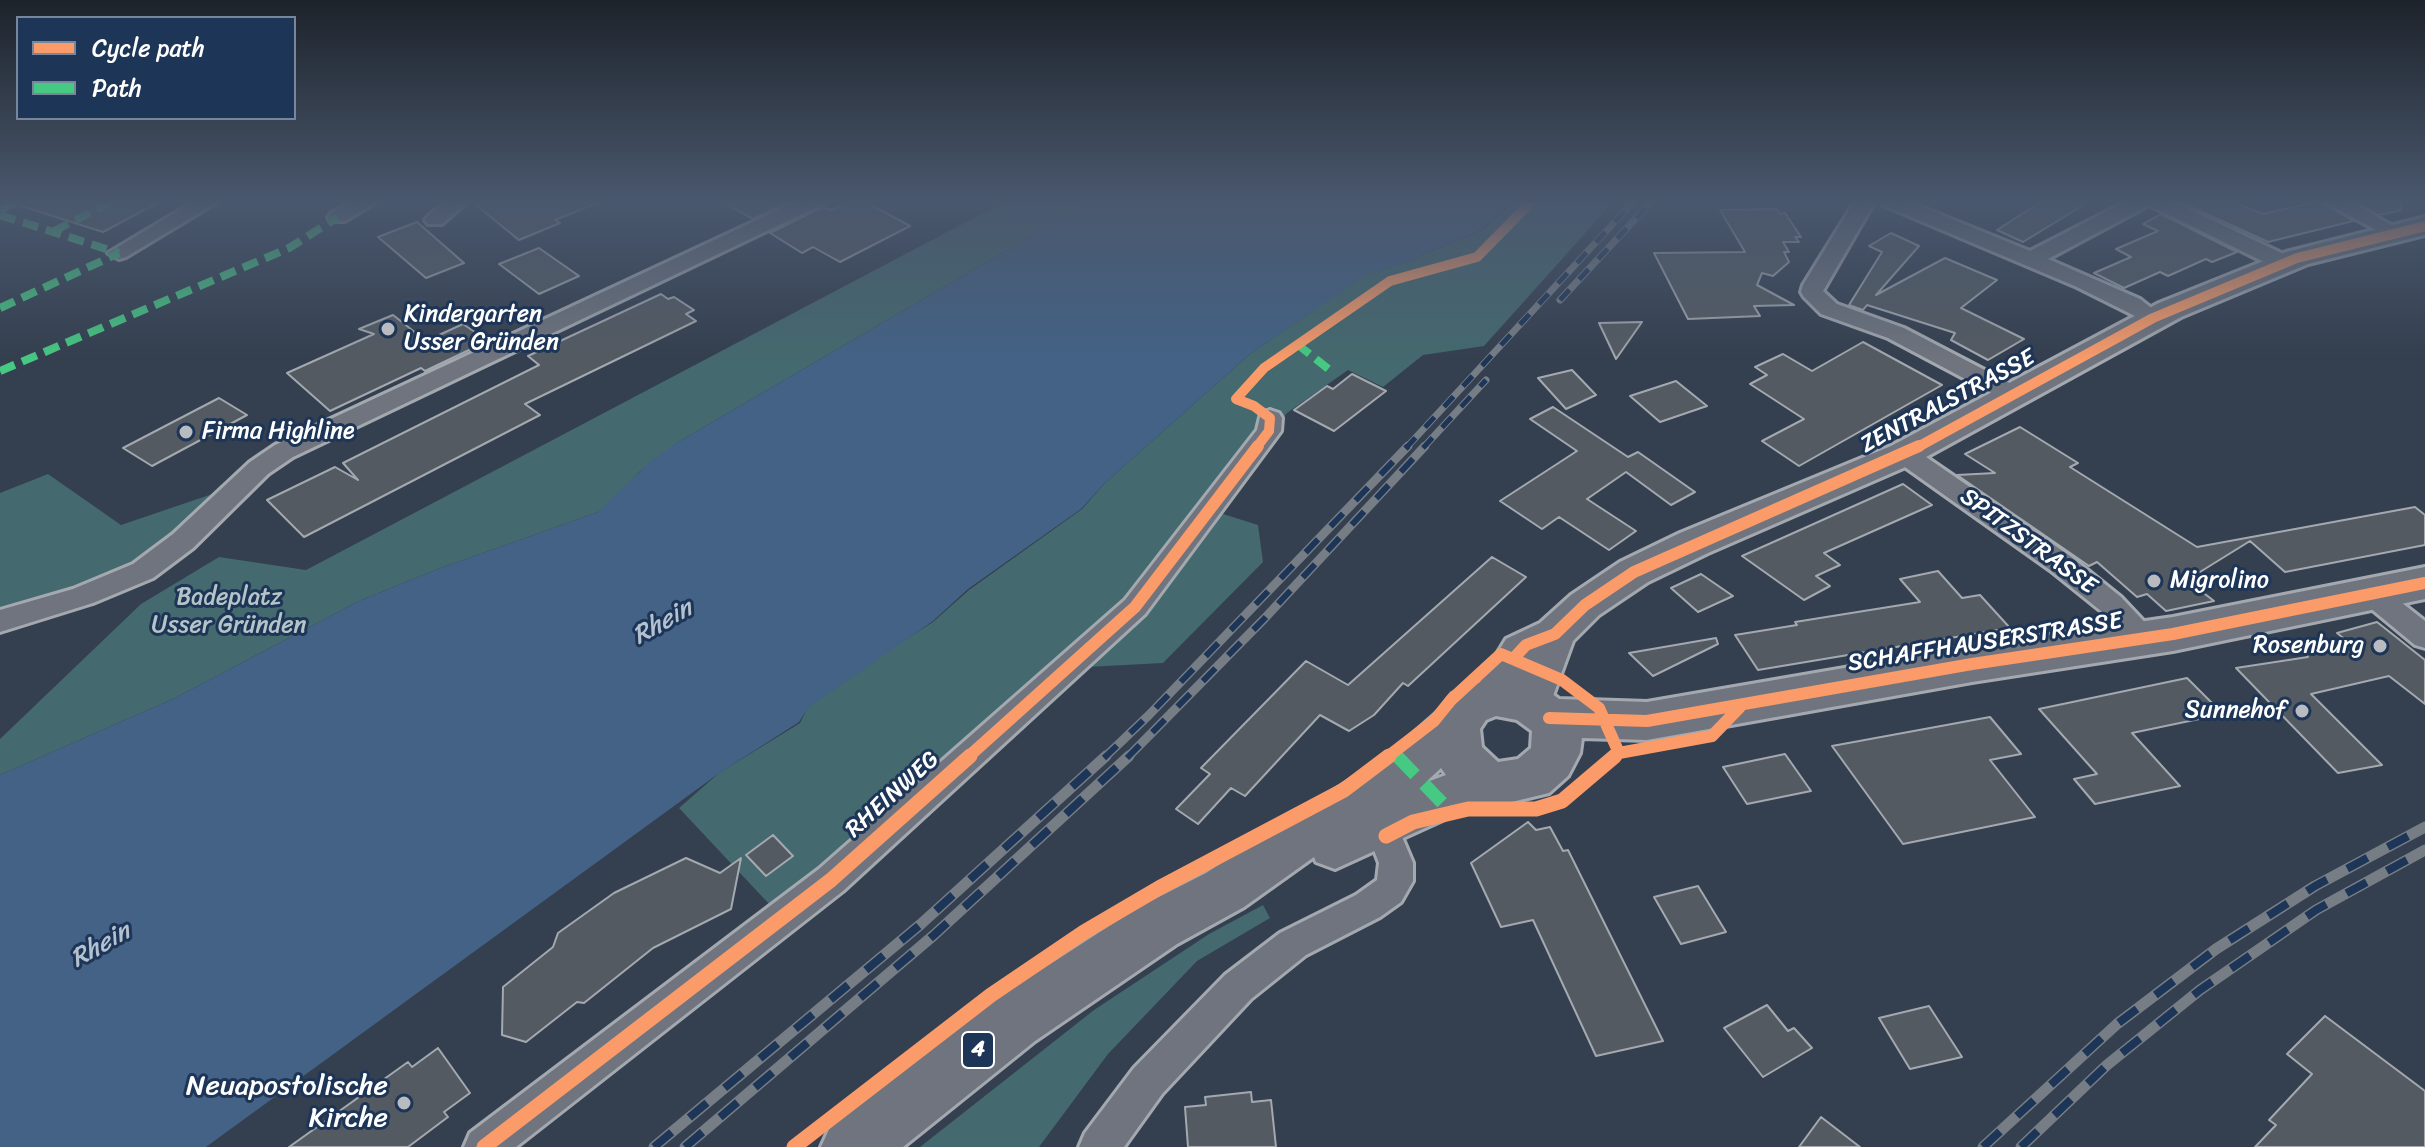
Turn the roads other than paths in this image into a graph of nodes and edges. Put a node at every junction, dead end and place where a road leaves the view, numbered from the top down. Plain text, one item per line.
1 (699, 255) edge
2 (1833, 255) edge
3 (2020, 255) edge
4 (2040, 255) edge
5 (2267, 255) edge
6 (2308, 255) edge
7 (2031, 259) junction
8 (2284, 263) junction
9 (2153, 318) junction
10 (2012, 394) junction
11 (1270, 418) dead end
12 (1904, 454) junction
13 (2425, 583) edge
14 (2373, 595) junction
15 (0, 621) edge
16 (2425, 637) edge
17 (2143, 639) junction
18 (1507, 711) junction
19 (1647, 721) junction
20 (1513, 780) junction
21 (1375, 808) junction
22 (484, 1147) edge
23 (853, 1147) edge
24 (1099, 1147) edge

1 - 15 street
2 - 10 street
3 - 7 street
4 - 7 street
5 - 8 street
6 - 8 street, ZENTRALSTRASSE
7 - 9 street
8 - 9 street, ZENTRALSTRASSE
9 - 10 street, ZENTRALSTRASSE
10 - 12 street, ZENTRALSTRASSE
11 - 22 street, RHEINWEG
12 - 17 street, SPITZSTRASSE
12 - 18 street, ZENTRALSTRASSE
13 - 14 main road, SCHAFFHAUSERSTRASSE / 4
14 - 16 street
14 - 17 main road, SCHAFFHAUSERSTRASSE / 4
17 - 19 main road, SCHAFFHAUSERSTRASSE / 4
18 - 19 main road, SCHAFFHAUSERSTRASSE / 4
18 - 20 main road
18 - 20 main road
18 - 21 main road, SCHAFFHAUSERSTRASSE / 4
19 - 20 main road, SCHAFFHAUSERSTRASSE / 4
20 - 21 main road, SCHAFFHAUSERSTRASSE / 4
21 - 23 main road, SCHAFFHAUSERSTRASSE / 4
21 - 24 street

